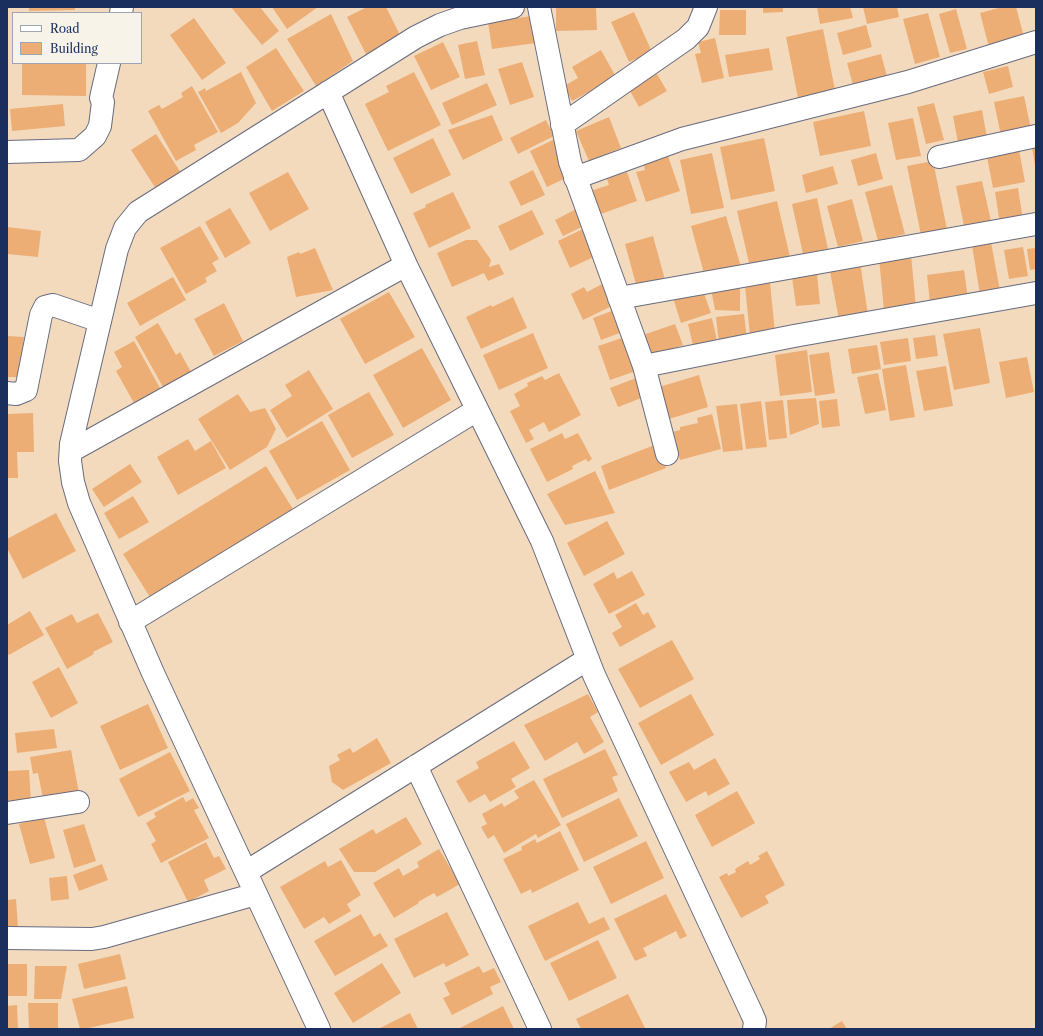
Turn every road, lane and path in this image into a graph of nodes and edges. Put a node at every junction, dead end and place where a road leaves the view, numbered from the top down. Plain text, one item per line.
1 (514, 7) edge
2 (539, 7) edge
3 (706, 7) edge
4 (1036, 42) edge
5 (109, 64) edge
6 (328, 92) junction
7 (562, 125) junction
8 (1036, 136) edge
9 (7, 152) edge
10 (939, 157) dead end
11 (575, 178) junction
12 (1036, 224) edge
13 (406, 265) junction
14 (1036, 293) edge
15 (619, 298) junction
16 (93, 319) junction
17 (644, 366) junction
18 (7, 393) edge
19 (477, 410) junction
20 (71, 451) junction
21 (667, 454) dead end
22 (130, 622) junction
23 (588, 659) junction
24 (416, 766) junction
25 (78, 802) dead end
26 (7, 813) edge
27 (246, 872) junction
28 (256, 894) junction
29 (7, 938) edge
30 (319, 1029) edge
31 (540, 1029) edge
32 (754, 1029) edge

1 - 6 street
2 - 7 street
3 - 7 street
4 - 11 street
5 - 9 street
6 - 13 street
6 - 16 street
7 - 11 street
8 - 10 street
11 - 15 street
12 - 15 street
13 - 19 street
13 - 20 street
14 - 17 street
15 - 17 street
16 - 18 street
16 - 20 street
17 - 21 street
19 - 22 street
19 - 23 street
20 - 22 street
22 - 27 street
23 - 24 street
23 - 32 street
24 - 27 street
24 - 31 street
25 - 26 street
27 - 28 street
28 - 29 street
28 - 30 street

